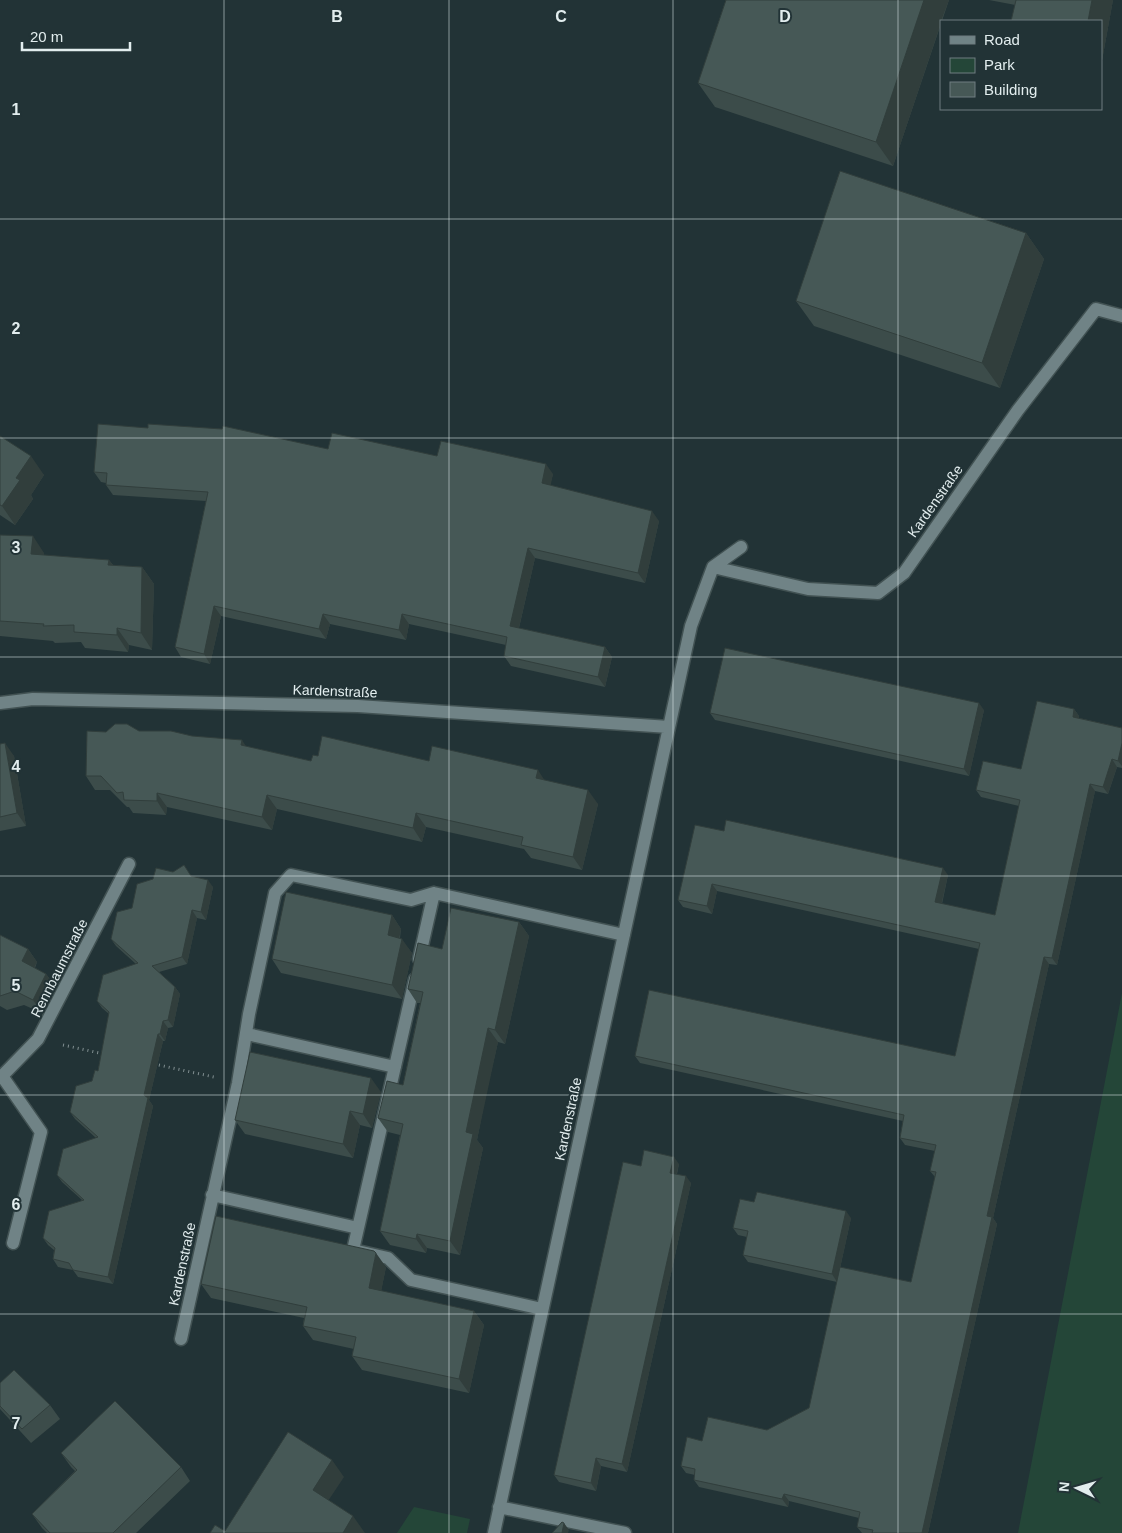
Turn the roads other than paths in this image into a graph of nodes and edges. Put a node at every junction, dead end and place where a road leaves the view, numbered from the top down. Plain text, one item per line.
1 (1122, 316) edge
2 (741, 547) dead end
3 (713, 567) junction
4 (0, 703) edge
5 (669, 727) junction
6 (129, 864) dead end
7 (434, 893) junction
8 (624, 935) junction
9 (247, 1034) junction
10 (396, 1067) junction
11 (1, 1076) edge
12 (212, 1195) junction
13 (358, 1228) junction
14 (13, 1243) dead end
15 (542, 1309) junction
16 (181, 1339) dead end
17 (499, 1507) junction
18 (494, 1533) edge
19 (625, 1533) edge

1 - 3 street, Kardenstraße
2 - 3 street
3 - 5 street, Kardenstraße
4 - 5 street, Kardenstraße
5 - 8 street, Kardenstraße
6 - 11 street, Rennbaumstraße
7 - 8 street, Kardenstraße
7 - 9 street, Kardenstraße
7 - 10 street
8 - 15 street, Kardenstraße
9 - 10 street
9 - 12 street, Kardenstraße
10 - 13 street
11 - 14 street, Rennbaumstraße
12 - 13 street
12 - 16 street, Kardenstraße
13 - 15 street
15 - 17 street, Kardenstraße
17 - 18 street, Kardenstraße
17 - 19 street

